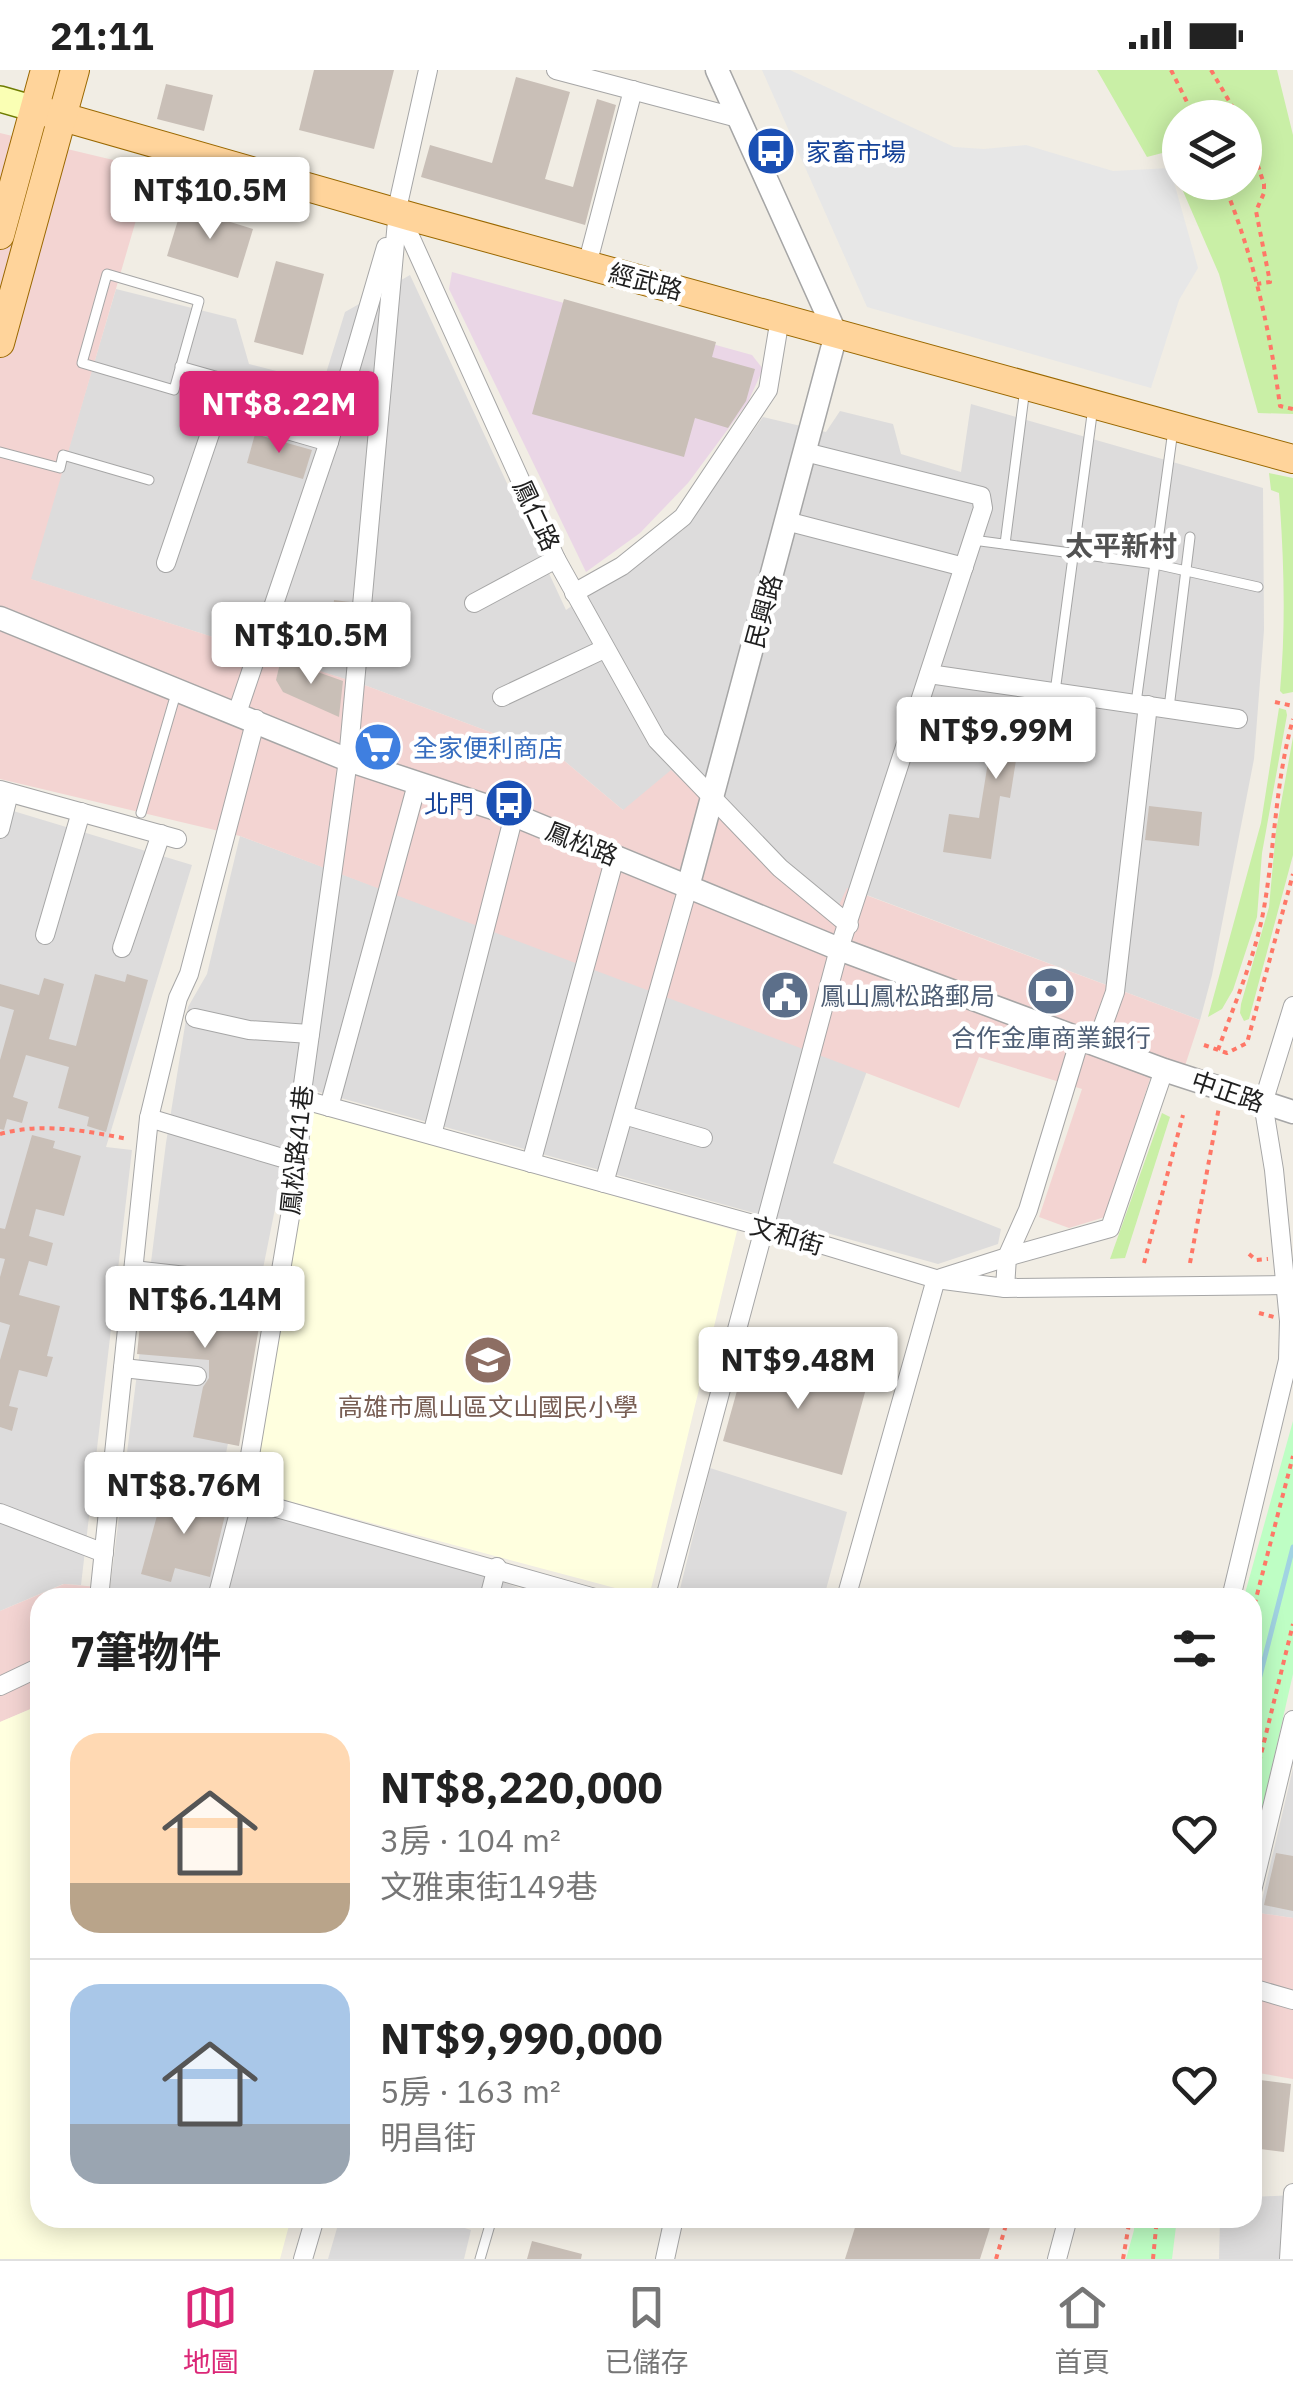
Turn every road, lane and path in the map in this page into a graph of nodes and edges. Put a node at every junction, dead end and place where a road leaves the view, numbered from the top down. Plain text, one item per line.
1 (45, 70) edge
2 (75, 70) edge
3 (428, 70) edge
4 (556, 70) edge
5 (717, 70) edge
6 (1171, 70) edge
7 (1211, 70) edge
8 (633, 90) junction
9 (0, 99) edge
10 (1186, 100) edge
11 (1228, 100) edge
12 (49, 113) junction
13 (738, 118) junction
14 (1229, 200) edge
15 (1261, 200) edge
16 (398, 210) junction
17 (0, 236) edge
18 (587, 265) junction
19 (1257, 284) junction
20 (780, 318) junction
21 (836, 334) junction
22 (0, 343) edge
23 (180, 366) junction
24 (1025, 386) junction
25 (1093, 405) junction
26 (218, 410) junction
27 (1293, 410) edge
28 (1173, 428) junction
29 (329, 442) junction
30 (0, 452) edge
31 (805, 452) junction
32 (1293, 459) edge
33 (150, 480) dead end
34 (786, 521) junction
35 (1190, 537) dead end
36 (972, 540) junction
37 (1006, 544) junction
38 (1073, 553) junction
39 (556, 558) junction
40 (166, 562) dead end
41 (1155, 564) junction
42 (964, 567) junction
43 (1186, 571) junction
44 (1258, 588) dead end
45 (574, 593) junction
46 (474, 603) dead end
47 (0, 618) edge
48 (604, 648) junction
49 (929, 674) junction
50 (178, 690) junction
51 (1055, 692) junction
52 (502, 697) dead end
53 (1275, 702) dead end
54 (1142, 704) junction
55 (1293, 706) edge
56 (1169, 708) junction
57 (246, 716) junction
58 (1293, 718) edge
59 (1238, 719) dead end
60 (348, 760) junction
61 (416, 784) junction
62 (4, 792) edge
63 (714, 796) junction
64 (81, 812) junction
65 (142, 812) dead end
66 (514, 815) junction
67 (0, 829) edge
68 (615, 857) junction
69 (1293, 874) edge
70 (688, 887) junction
71 (849, 925) junction
72 (45, 934) dead end
73 (122, 948) dead end
74 (839, 949) junction
75 (1293, 1006) edge
76 (195, 1018) dead end
77 (310, 1034) junction
78 (1088, 1042) junction
79 (1204, 1045) dead end
80 (1218, 1050) junction
81 (1164, 1070) junction
82 (301, 1099) junction
83 (1263, 1104) junction
84 (329, 1107) junction
85 (1293, 1112) edge
86 (624, 1115) junction
87 (1183, 1115) dead end
88 (150, 1118) junction
89 (1216, 1126) dead end
90 (0, 1134) edge
91 (432, 1135) junction
92 (704, 1138) dead end
93 (146, 1143) junction
94 (299, 1163) junction
95 (531, 1163) junction
96 (604, 1183) junction
97 (766, 1228) junction
98 (1008, 1257) junction
99 (1144, 1262) dead end
100 (1190, 1263) dead end
101 (134, 1270) junction
102 (213, 1279) dead end
103 (936, 1280) junction
104 (1284, 1285) junction
105 (1006, 1288) junction
106 (124, 1368) junction
107 (197, 1376) dead end
108 (1293, 1456) edge
109 (114, 1462) junction
110 (243, 1497) junction
111 (0, 1514) edge
112 (104, 1553) junction
113 (497, 1568) junction
114 (100, 1588) edge
115 (220, 1588) edge
116 (492, 1588) edge
117 (562, 1588) edge
118 (667, 1588) edge
119 (849, 1588) edge
120 (1233, 1588) edge
121 (1259, 1588) edge
122 (1293, 1624) edge
123 (30, 1672) edge
124 (0, 1686) edge
125 (1293, 1720) edge
126 (1262, 1750) edge
127 (1284, 1797) edge
128 (1262, 1862) edge
129 (1262, 1991) edge
130 (1293, 2000) edge
131 (1293, 2192) edge
132 (312, 2228) edge
133 (489, 2228) edge
134 (672, 2228) edge
135 (1005, 2228) edge
136 (1065, 2228) edge
137 (1128, 2228) edge
138 (1156, 2228) edge
139 (303, 2259) edge
140 (480, 2259) edge
141 (665, 2259) edge
142 (996, 2259) edge
143 (1056, 2259) edge
144 (1123, 2259) edge
145 (1153, 2259) edge
146 (1289, 2259) edge

1 - 12 main road
2 - 12 main road
3 - 16 street
4 - 8 street
5 - 13 street
6 - 10 path
7 - 11 path
8 - 13 street
8 - 18 street
9 - 12 main road, 經武路
12 - 16 main road, 經武路
12 - 17 main road
12 - 22 main road
13 - 21 street
14 - 19 path
15 - 19 path
16 - 18 main road, 經武路
16 - 29 street
16 - 39 street, 鳳仁路
16 - 60 street, 鳳松路41巷
18 - 20 main road, 經武路
19 - 27 path
20 - 21 main road, 經武路
20 - 45 street
21 - 24 main road, 經武路
21 - 31 street, 民興路
23 - 23 lane
23 - 26 lane
24 - 25 main road, 經武路
24 - 37 lane
25 - 28 main road, 經武路
25 - 38 lane
26 - 29 street
26 - 40 street
28 - 32 main road, 經武路
28 - 41 lane
29 - 57 street
30 - 33 lane
31 - 34 street, 民興路
31 - 36 street
34 - 42 street
34 - 63 street, 民興路
35 - 43 lane
36 - 37 lane
36 - 42 street
37 - 38 lane
38 - 41 lane
38 - 51 lane
39 - 45 street, 鳳仁路
39 - 46 street
41 - 43 lane
41 - 54 lane
42 - 49 street
43 - 44 lane
43 - 56 lane
45 - 48 street, 鳳仁路
47 - 50 street, 鳳松路
48 - 52 street
48 - 63 street, 鳳仁路
49 - 51 street
49 - 71 street
50 - 57 street, 鳳松路
50 - 65 lane
51 - 54 street
53 - 55 path
54 - 56 street
54 - 78 street
56 - 59 street
57 - 60 street, 鳳松路
57 - 88 street
58 - 80 path
60 - 61 street, 鳳松路
60 - 77 street, 鳳松路41巷
61 - 66 street, 鳳松路
61 - 84 street
62 - 64 street
62 - 67 street
63 - 70 street, 民興路
63 - 71 street, 鳳仁路
64 - 72 street
64 - 73 street
66 - 68 street, 鳳松路
66 - 91 street
68 - 70 street, 鳳松路
68 - 95 street
69 - 80 path
70 - 74 street, 鳳松路
70 - 86 street
71 - 74 street
74 - 78 street, 鳳松路
74 - 97 street
75 - 83 street
76 - 77 street
77 - 82 street, 鳳松路41巷
78 - 81 street, 鳳松路
78 - 98 street
79 - 80 path
81 - 83 street, 中正路
81 - 98 street
82 - 84 street, 文和街
82 - 94 street, 鳳松路41巷
83 - 85 street, 中正路
83 - 104 street
84 - 91 street, 文和街
86 - 92 street
86 - 96 street
87 - 99 path
88 - 93 street
88 - 94 street
89 - 100 path
90 - 93 path
91 - 95 street, 文和街
93 - 101 street
94 - 110 street, 鳳松路41巷
95 - 96 street, 文和街
96 - 97 street, 文和街
97 - 103 street, 文和街
97 - 118 street
98 - 103 street
98 - 105 street
101 - 102 street
101 - 106 street
103 - 105 street, 文和街
103 - 119 street
104 - 105 street, 文和街
104 - 120 street
106 - 107 street
106 - 109 street
108 - 121 path
109 - 110 street
109 - 112 street
110 - 113 street
110 - 115 street, 鳳松路41巷
111 - 112 street
112 - 114 street
113 - 116 street
113 - 117 street
122 - 126 path
123 - 124 street
125 - 127 street
127 - 128 street
129 - 130 street
131 - 146 street
132 - 139 street
133 - 140 lane
134 - 141 street
135 - 142 path
136 - 143 street
137 - 144 path
138 - 145 path

